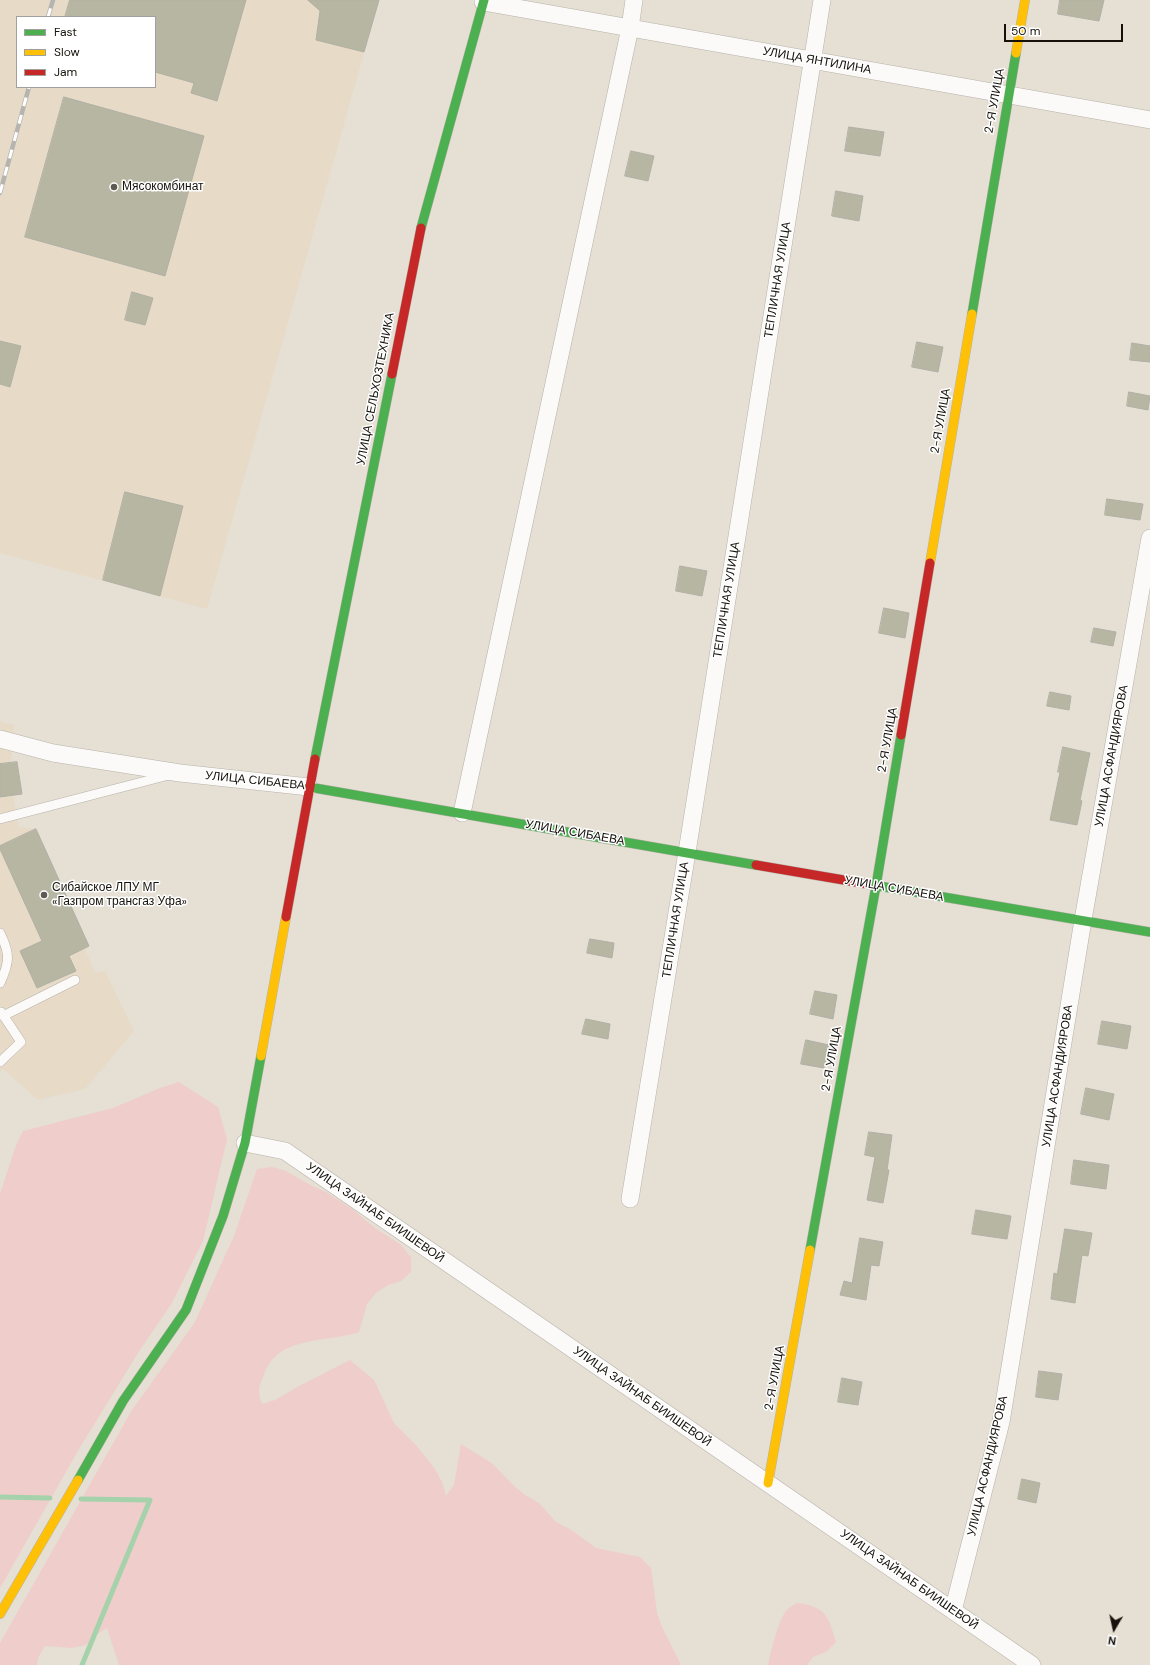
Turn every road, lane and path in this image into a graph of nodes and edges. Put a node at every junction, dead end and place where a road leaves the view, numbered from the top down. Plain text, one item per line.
1 (634, 0) edge
2 (822, 0) edge
3 (1025, 0) edge
4 (483, 1) edge
5 (630, 28) junction
6 (812, 61) junction
7 (1008, 95) junction
8 (1150, 120) edge
9 (1150, 538) edge
10 (0, 739) edge
11 (180, 773) junction
12 (309, 787) junction
13 (462, 813) junction
14 (0, 819) edge
15 (687, 852) junction
16 (876, 886) junction
17 (1083, 920) junction
18 (0, 932) edge
19 (1150, 932) edge
20 (75, 980) dead end
21 (0, 983) edge
22 (2, 1014) edge
23 (0, 1062) edge
24 (246, 1143) junction
25 (630, 1199) dead end
26 (768, 1484) junction
27 (953, 1611) junction
28 (0, 1614) edge
29 (1032, 1665) edge

1 - 5 street
2 - 6 street, ТЕПЛИЧНАЯ УЛИЦА
3 - 7 street, 2-Я УЛИЦА
4 - 5 street, УЛИЦА ЯНТИЛИНА
4 - 12 street, УЛИЦА СЕЛЬХОЗТЕХНИКА
5 - 6 street, УЛИЦА ЯНТИЛИНА
5 - 13 street
6 - 7 street, УЛИЦА ЯНТИЛИНА
6 - 15 street, ТЕПЛИЧНАЯ УЛИЦА
7 - 8 street, УЛИЦА ЯНТИЛИНА
7 - 16 street, 2-Я УЛИЦА
9 - 17 street, УЛИЦА АСФАНДИЯРОВА
10 - 11 street, УЛИЦА СИБАЕВА
11 - 12 street, УЛИЦА СИБАЕВА
11 - 14 lane
12 - 13 street, УЛИЦА СИБАЕВА
12 - 24 street, УЛИЦА СЕЛЬХОЗТЕХНИКА
13 - 15 street, УЛИЦА СИБАЕВА
15 - 16 street, УЛИЦА СИБАЕВА
15 - 25 street, ТЕПЛИЧНАЯ УЛИЦА
16 - 17 street, УЛИЦА СИБАЕВА
16 - 26 street, 2-Я УЛИЦА
17 - 19 street, УЛИЦА СИБАЕВА
17 - 27 street, УЛИЦА АСФАНДИЯРОВА
18 - 21 lane
20 - 22 lane
22 - 23 lane
24 - 26 street, УЛИЦА ЗАЙНАБ БИИШЕВОЙ
24 - 28 street, УЛИЦА СЕЛЬХОЗТЕХНИКА
26 - 27 street, УЛИЦА ЗАЙНАБ БИИШЕВОЙ
27 - 29 street, УЛИЦА ЗАЙНАБ БИИШЕВОЙ

